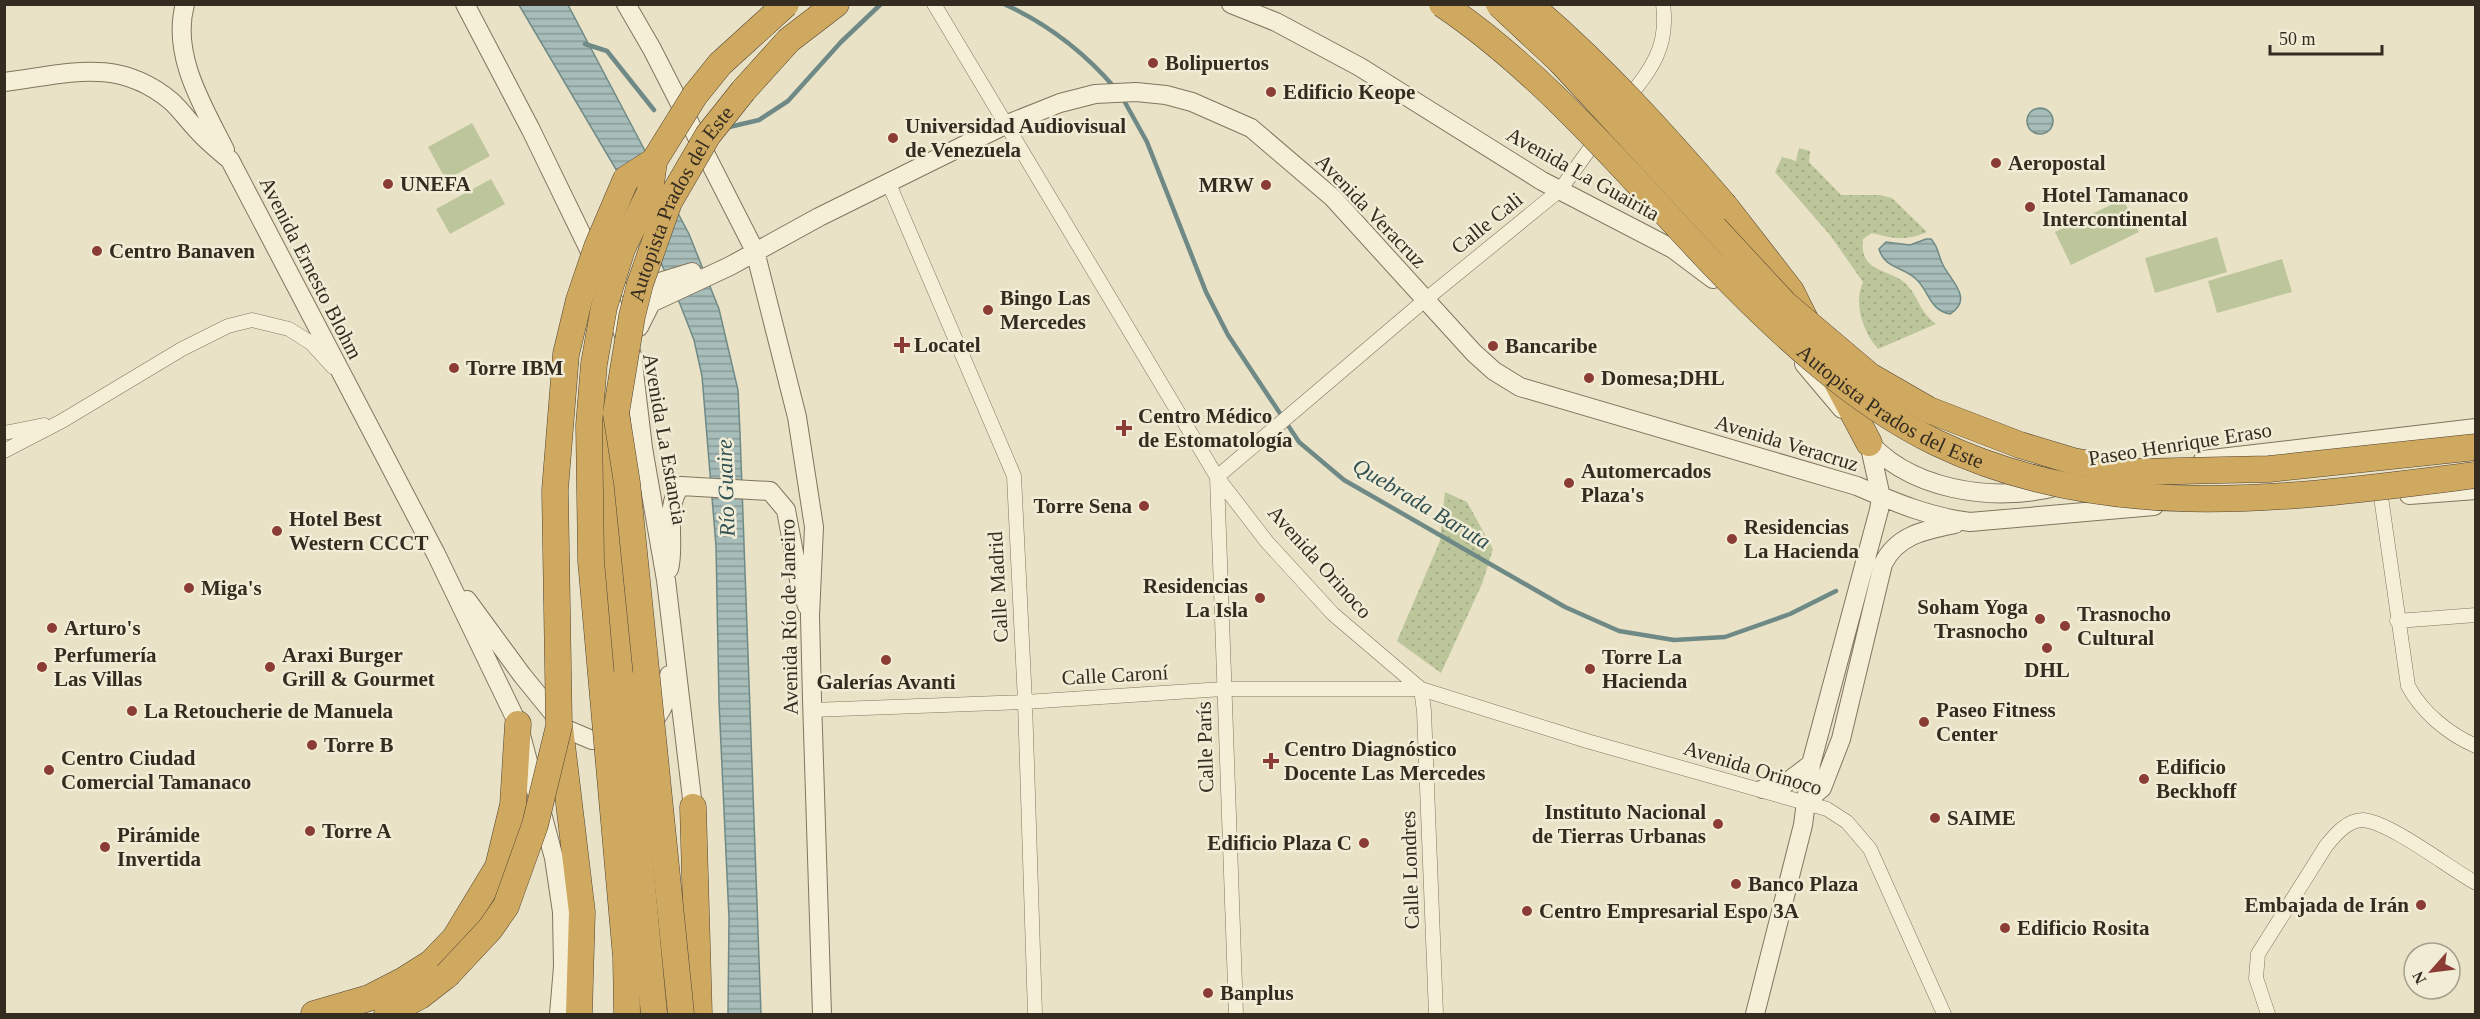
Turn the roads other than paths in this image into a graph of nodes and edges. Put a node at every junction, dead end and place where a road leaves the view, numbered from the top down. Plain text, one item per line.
1 (185, 4) edge
2 (465, 4) edge
3 (626, 4) edge
4 (786, 4) edge
5 (836, 4) edge
6 (934, 4) edge
7 (1442, 4) edge
8 (1498, 4) edge
9 (1529, 4) edge
10 (1663, 4) edge
11 (1237, 5) edge
12 (4, 82) edge
13 (1005, 125) junction
14 (230, 160) junction
15 (654, 161) junction
16 (889, 184) junction
17 (1560, 190) junction
18 (755, 251) junction
19 (598, 270) junction
20 (649, 295) junction
21 (1425, 300) junction
22 (1821, 351) junction
23 (632, 356) junction
24 (343, 377) junction
25 (616, 413) junction
26 (62, 421) junction
27 (2475, 428) edge
28 (4, 433) edge
29 (2475, 436) edge
30 (2374, 440) junction
31 (1869, 443) junction
32 (2475, 447) edge
33 (4, 451) edge
34 (2107, 474) junction
35 (2475, 475) edge
36 (1217, 477) junction
37 (2475, 490) edge
38 (1881, 497) junction
39 (2381, 497) junction
40 (2189, 506) junction
41 (1970, 522) junction
42 (440, 562) junction
43 (666, 580) junction
44 (669, 613) junction
45 (2475, 615) edge
46 (810, 616) junction
47 (2397, 621) junction
48 (1223, 689) junction
49 (1421, 689) junction
50 (1025, 702) junction
51 (812, 710) junction
52 (518, 724) junction
53 (559, 726) junction
54 (2475, 746) edge
55 (1811, 764) junction
56 (1763, 789) junction
57 (1804, 803) junction
58 (693, 807) junction
59 (2475, 883) edge
60 (314, 1014) edge
61 (387, 1014) edge
62 (559, 1014) edge
63 (579, 1014) edge
64 (627, 1014) edge
65 (654, 1014) edge
66 (666, 1014) edge
67 (681, 1014) edge
68 (699, 1014) edge
69 (822, 1014) edge
70 (1035, 1014) edge
71 (1236, 1014) edge
72 (1437, 1014) edge
73 (1755, 1014) edge
74 (1944, 1014) edge
75 (2268, 1014) edge

1 - 14 street
2 - 19 street, Avenida La Estancia
3 - 18 street, Avenida Río de Janeiro
4 - 15 highway, Autopista Prados del Este, bridge
5 - 25 highway, Autopista Prados del Este, bridge
6 - 13 street, Avenida Orinoco
7 - 35 highway, Autopista Prados del Este, bridge
8 - 32 highway, Autopista Prados del Este, bridge
9 - 22 highway, bridge
10 - 17 street, Calle Cali
11 - 17 street, Avenida La Guairita
12 - 14 street, Avenida Ernesto Blohm
13 - 16 street, Avenida Veracruz
13 - 21 street, Avenida Veracruz
13 - 36 street, Avenida Orinoco
14 - 24 street, Avenida Ernesto Blohm
15 - 53 highway, bridge
15 - 64 highway, bridge
16 - 18 street, Avenida Veracruz
16 - 50 street, Calle Madrid
17 - 21 street, Calle Cali
17 - 31 street, Avenida La Guairita
18 - 20 street
18 - 20 street
18 - 46 street, Avenida Río de Janeiro
19 - 20 street
19 - 23 street, Avenida La Estancia
20 - 23 street
21 - 36 street, Calle Cali
21 - 38 street, Avenida Veracruz
22 - 31 highway
22 - 34 highway
23 - 43 street, Avenida La Estancia
24 - 26 street
24 - 42 street, Avenida Ernesto Blohm
25 - 65 highway, Autopista Prados del Este, bridge
25 - 67 highway, bridge
26 - 28 street
26 - 33 street
27 - 30 street, Paseo Henrique Eraso
29 - 39 street
30 - 34 street, Paseo Henrique Eraso
30 - 40 street
31 - 34 street, Paseo Henrique Eraso
31 - 38 street
36 - 48 street, Calle París
36 - 49 street, Avenida Orinoco
37 - 39 street
38 - 41 street
38 - 55 street
39 - 40 street
39 - 47 street
40 - 41 street
41 - 57 street
42 - 44 street
42 - 52 street
43 - 44 street, Avenida La Estancia
43 - 46 street
44 - 58 street, Avenida La Estancia
45 - 47 street
46 - 51 street, Avenida Río de Janeiro
47 - 54 street
48 - 49 street, Calle Caroní
48 - 50 street, Calle Caroní
48 - 71 street, Calle París
49 - 56 street, Avenida Orinoco
49 - 72 street, Calle Londres
50 - 51 street, Calle Caroní
50 - 70 street, Calle Madrid
51 - 69 street, Avenida Río de Janeiro
52 - 60 highway
52 - 62 street
53 - 61 highway, bridge
53 - 63 highway
55 - 56 street
55 - 57 street
56 - 57 street, Avenida Orinoco
57 - 73 street
57 - 74 street, Avenida Orinoco
58 - 66 street, Avenida La Estancia
58 - 68 highway
59 - 75 street

